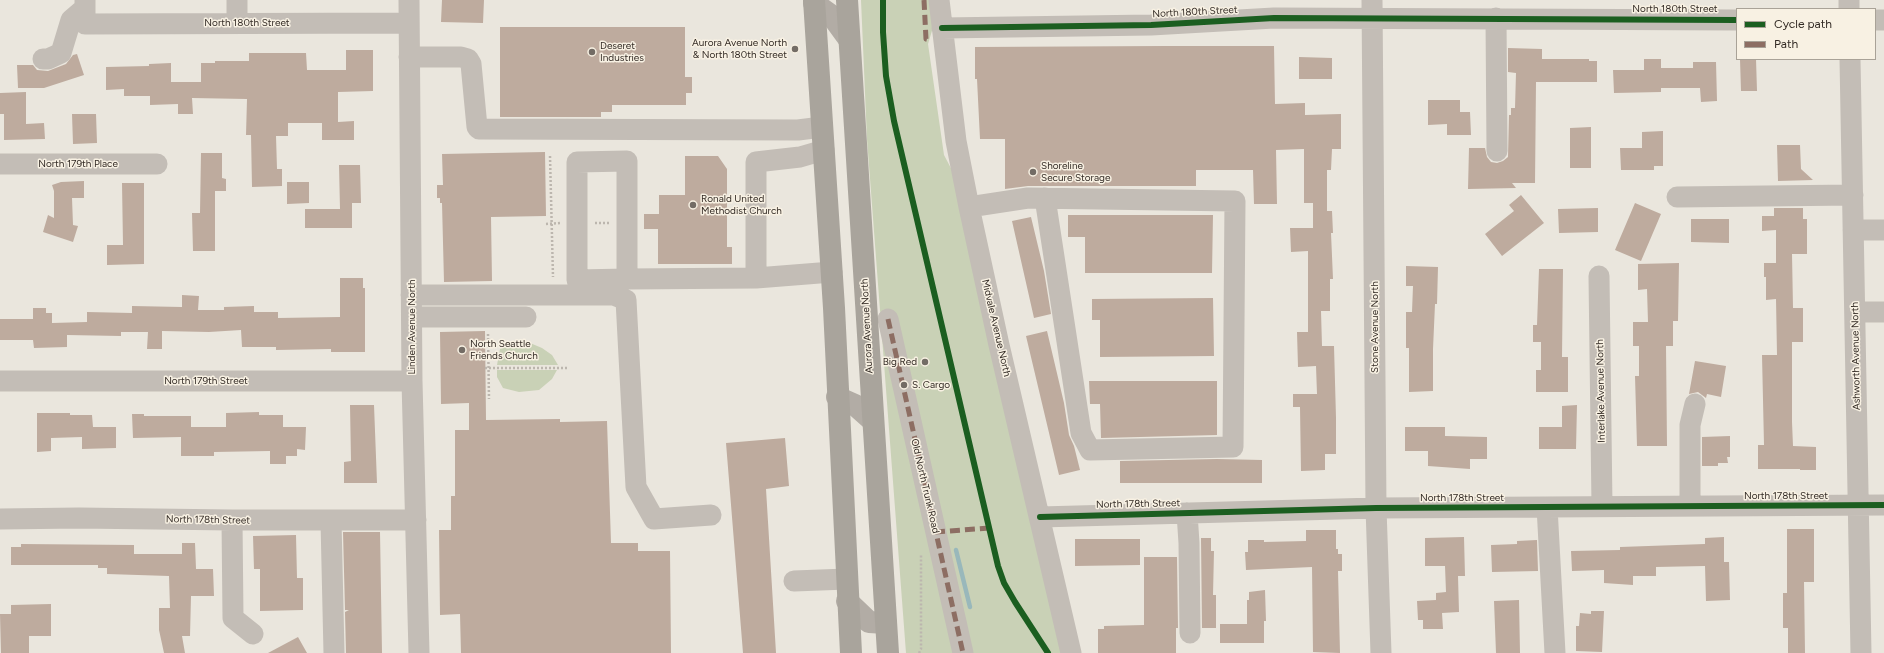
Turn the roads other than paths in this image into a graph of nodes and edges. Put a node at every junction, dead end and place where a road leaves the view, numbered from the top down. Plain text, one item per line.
1 (237, 0) edge
2 (409, 0) edge
3 (846, 0) edge
4 (939, 0) edge
5 (814, 2) edge
6 (1372, 9) edge
7 (85, 11) edge
8 (1496, 18) junction
9 (1736, 20) edge
10 (237, 23) junction
11 (409, 23) junction
12 (942, 28) junction
13 (848, 38) junction
14 (409, 57) junction
15 (43, 59) dead end
16 (1850, 60) edge
17 (822, 127) junction
18 (824, 150) junction
19 (1497, 151) dead end
20 (0, 164) edge
21 (157, 164) dead end
22 (1853, 195) junction
23 (1677, 197) dead end
24 (1045, 198) junction
25 (969, 206) junction
26 (1853, 230) junction
27 (1884, 230) edge
28 (832, 272) junction
29 (1599, 276) dead end
30 (756, 278) junction
31 (627, 279) junction
32 (411, 295) junction
33 (1855, 312) junction
34 (1884, 312) edge
35 (412, 317) junction
36 (526, 317) dead end
37 (888, 319) dead end
38 (412, 381) junction
39 (0, 382) edge
40 (837, 397) junction
41 (1695, 404) dead end
42 (873, 421) junction
43 (1884, 505) edge
44 (1602, 506) junction
45 (1690, 506) junction
46 (1858, 506) junction
47 (1547, 507) junction
48 (1376, 508) junction
49 (1187, 513) junction
50 (711, 515) dead end
51 (1040, 517) junction
52 (0, 519) edge
53 (232, 520) junction
54 (416, 520) junction
55 (331, 521) junction
56 (847, 579) junction
57 (794, 581) dead end
58 (847, 601) junction
59 (886, 623) junction
60 (1190, 633) dead end
61 (252, 634) dead end
62 (334, 653) edge
63 (419, 653) edge
64 (851, 653) edge
65 (888, 653) edge
66 (963, 653) edge
67 (1071, 653) edge
68 (1381, 653) edge
69 (1555, 653) edge
70 (1861, 653) edge

1 - 10 street
2 - 11 street, Linden Avenue North
3 - 13 highway, Aurora Avenue North
4 - 12 street, Midvale Avenue North
5 - 13 main road
5 - 17 highway
6 - 8 street, North 180th Street
6 - 12 street, North 180th Street
6 - 48 street, Stone Avenue North
7 - 10 street, North 180th Street
7 - 15 street
8 - 9 street, North 180th Street
8 - 19 street
10 - 11 street, North 180th Street
11 - 14 street, Linden Avenue North
12 - 25 street, Midvale Avenue North
13 - 42 highway, Aurora Avenue North
14 - 17 street
14 - 32 street, Linden Avenue North
16 - 22 street, Ashworth Avenue North
17 - 18 highway
18 - 28 highway
18 - 30 street
20 - 21 street, North 179th Place
22 - 23 street
22 - 26 street, Ashworth Avenue North
24 - 24 street
24 - 25 street
25 - 51 street, Midvale Avenue North
26 - 27 street
26 - 33 street, Ashworth Avenue North
28 - 30 street
28 - 40 highway
29 - 44 street, Interlake Avenue North
30 - 31 street
31 - 31 street
32 - 35 street, Linden Avenue North
32 - 50 street
33 - 34 street
33 - 46 street, Ashworth Avenue North
35 - 36 street
35 - 38 street, Linden Avenue North
37 - 66 street, Old North Trunk Road
38 - 39 street, North 179th Street
38 - 54 street, Linden Avenue North
40 - 42 main road
40 - 56 highway
41 - 45 street
42 - 59 highway, Aurora Avenue North
43 - 46 street, North 178th Street
44 - 45 street, North 178th Street
44 - 47 street, North 178th Street
45 - 46 street, North 178th Street
46 - 70 street, Ashworth Avenue North
47 - 48 street, North 178th Street
47 - 69 street
48 - 49 street, North 178th Street
48 - 68 street, Stone Avenue North
49 - 51 street, North 178th Street
49 - 60 street
51 - 67 street, Midvale Avenue North
52 - 53 street, North 178th Street
53 - 55 street, North 178th Street
53 - 61 street
54 - 55 street, North 178th Street
54 - 63 street, Linden Avenue North
55 - 62 street
56 - 57 street
56 - 58 highway
58 - 59 main road
58 - 64 highway
59 - 65 highway, Aurora Avenue North

